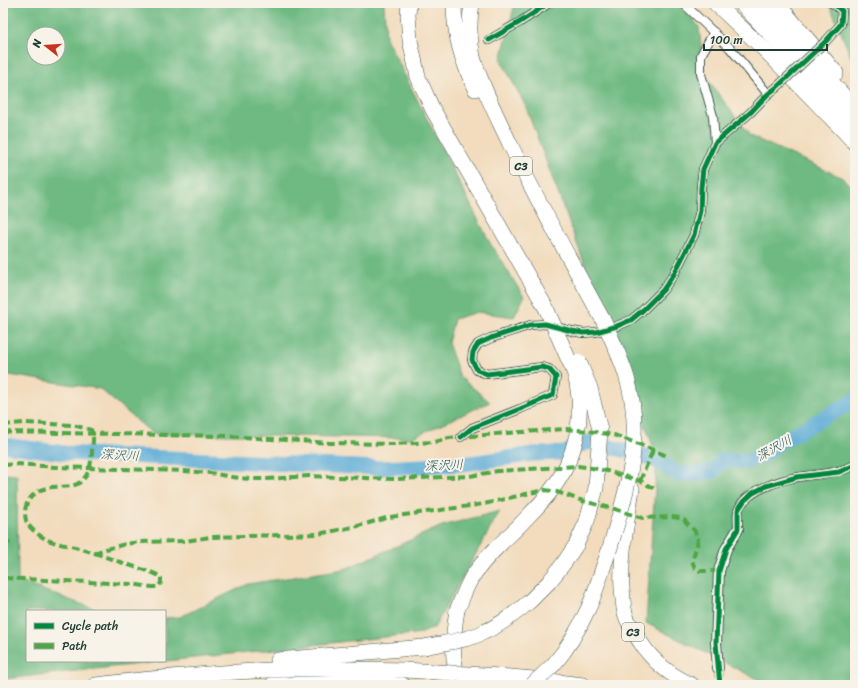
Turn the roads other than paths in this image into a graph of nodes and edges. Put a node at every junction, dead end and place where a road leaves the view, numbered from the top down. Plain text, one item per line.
1 (409, 3) edge
2 (454, 3) edge
3 (472, 3) edge
4 (549, 3) edge
5 (683, 3) edge
6 (715, 3) edge
7 (741, 3) edge
8 (758, 3) edge
9 (777, 3) edge
10 (831, 3) edge
11 (714, 32) junction
12 (489, 40) dead end
13 (768, 94) junction
14 (855, 97) edge
15 (855, 110) edge
16 (855, 128) edge
17 (714, 143) junction
18 (855, 143) edge
19 (558, 236) junction
20 (546, 308) junction
21 (461, 437) dead end
22 (855, 465) edge
23 (738, 529) joint
24 (615, 552) junction
25 (718, 668) tunnel mouth
26 (124, 682) junction
27 (96, 685) edge
28 (272, 685) edge
29 (403, 685) edge
30 (461, 685) edge
31 (532, 685) edge
32 (583, 685) edge
33 (692, 685) edge

1 - 20 highway
2 - 19 highway, C3
3 - 19 highway, C3
4 - 12 street
5 - 11 street
6 - 18 highway
7 - 16 highway
8 - 15 highway
9 - 14 highway
10 - 13 street, bridge
11 - 13 street
11 - 17 street
13 - 17 street
17 - 21 street
19 - 24 highway, C3, bridge
20 - 26 highway, bridge
20 - 30 highway, bridge
22 - 23 street
23 - 25 street
24 - 31 highway, C3, bridge
24 - 33 highway, C3
26 - 27 highway
26 - 32 highway, bridge
28 - 29 highway

